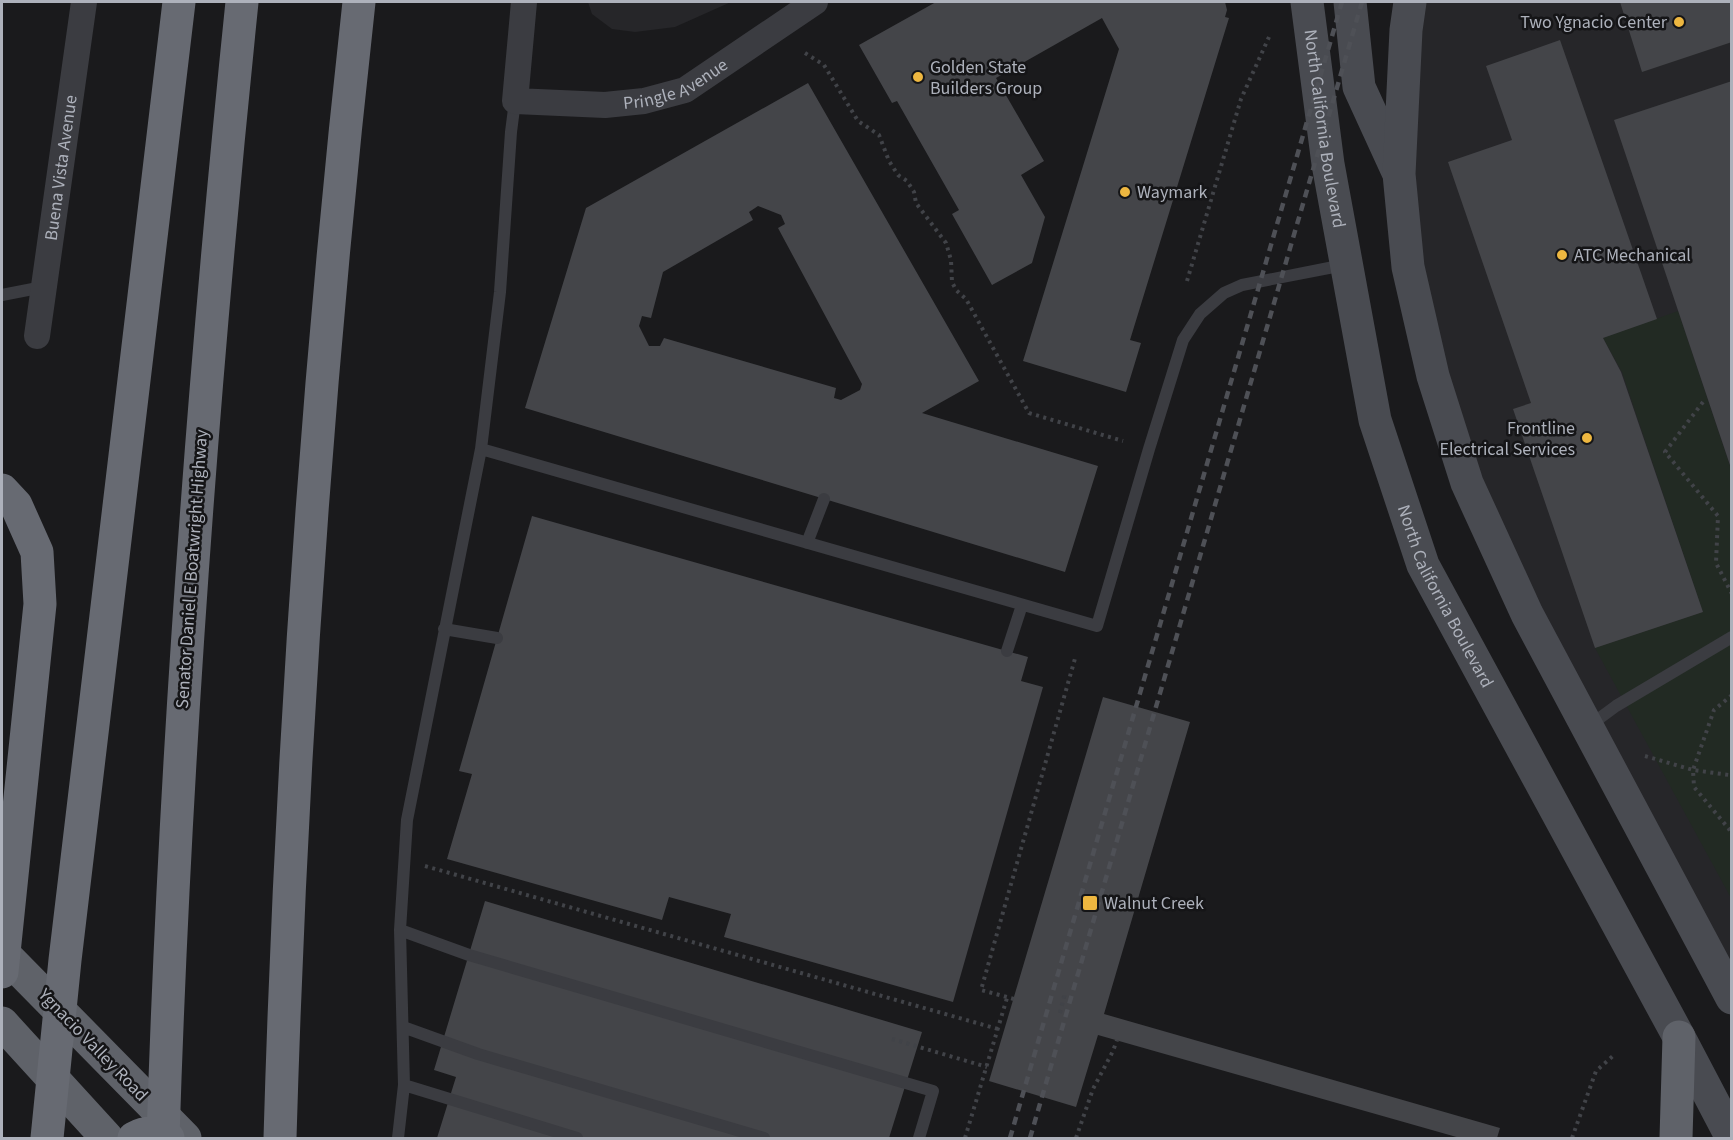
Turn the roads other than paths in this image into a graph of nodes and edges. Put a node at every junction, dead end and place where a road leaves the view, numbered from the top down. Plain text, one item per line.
1 (84, 2) edge
2 (179, 2) edge
3 (242, 2) edge
4 (359, 2) edge
5 (524, 2) edge
6 (815, 2) edge
7 (1307, 2) edge
8 (1350, 2) edge
9 (1410, 2) edge
10 (515, 101) junction
11 (1400, 174) junction
12 (1346, 264) junction
13 (44, 287) junction
14 (2, 295) edge
15 (37, 336) dead end
16 (481, 449) junction
17 (2, 490) edge
18 (824, 499) dead end
19 (807, 543) junction
20 (1022, 605) junction
21 (444, 628) junction
22 (1731, 637) edge
23 (497, 638) dead end
24 (1007, 651) dead end
25 (1588, 727) junction
26 (400, 930) junction
27 (2, 952) edge
28 (2, 972) edge
29 (1731, 998) edge
30 (2, 1023) edge
31 (403, 1027) junction
32 (1679, 1037) junction
33 (404, 1085) junction
34 (47, 1138) edge
35 (107, 1138) edge
36 (134, 1138) edge
37 (163, 1138) edge
38 (168, 1138) edge
39 (185, 1138) edge
40 (280, 1138) edge
41 (398, 1138) edge
42 (577, 1138) edge
43 (764, 1138) edge
44 (919, 1138) edge
45 (1676, 1138) edge
46 (1731, 1138) edge

1 - 13 street, Buena Vista Avenue
2 - 34 highway
3 - 37 highway, Senator Daniel E Boatwright Highway
4 - 40 highway
5 - 10 street
6 - 10 street, Pringle Avenue
7 - 12 main road, North California Boulevard
8 - 11 main road
9 - 11 main road
10 - 16 lane
11 - 25 main road
12 - 20 lane
12 - 32 main road, North California Boulevard
13 - 14 lane
13 - 15 street, Buena Vista Avenue
16 - 19 lane
16 - 21 lane
17 - 28 highway
18 - 19 lane
19 - 20 lane
20 - 24 lane
21 - 23 lane
21 - 26 lane
22 - 25 lane
25 - 29 main road
26 - 31 lane
26 - 44 lane
27 - 39 highway, Ygnacio Valley Road
30 - 35 highway
31 - 33 lane
31 - 43 lane
32 - 45 highway
32 - 46 main road, North California Boulevard
33 - 41 lane
33 - 42 lane
36 - 38 highway

